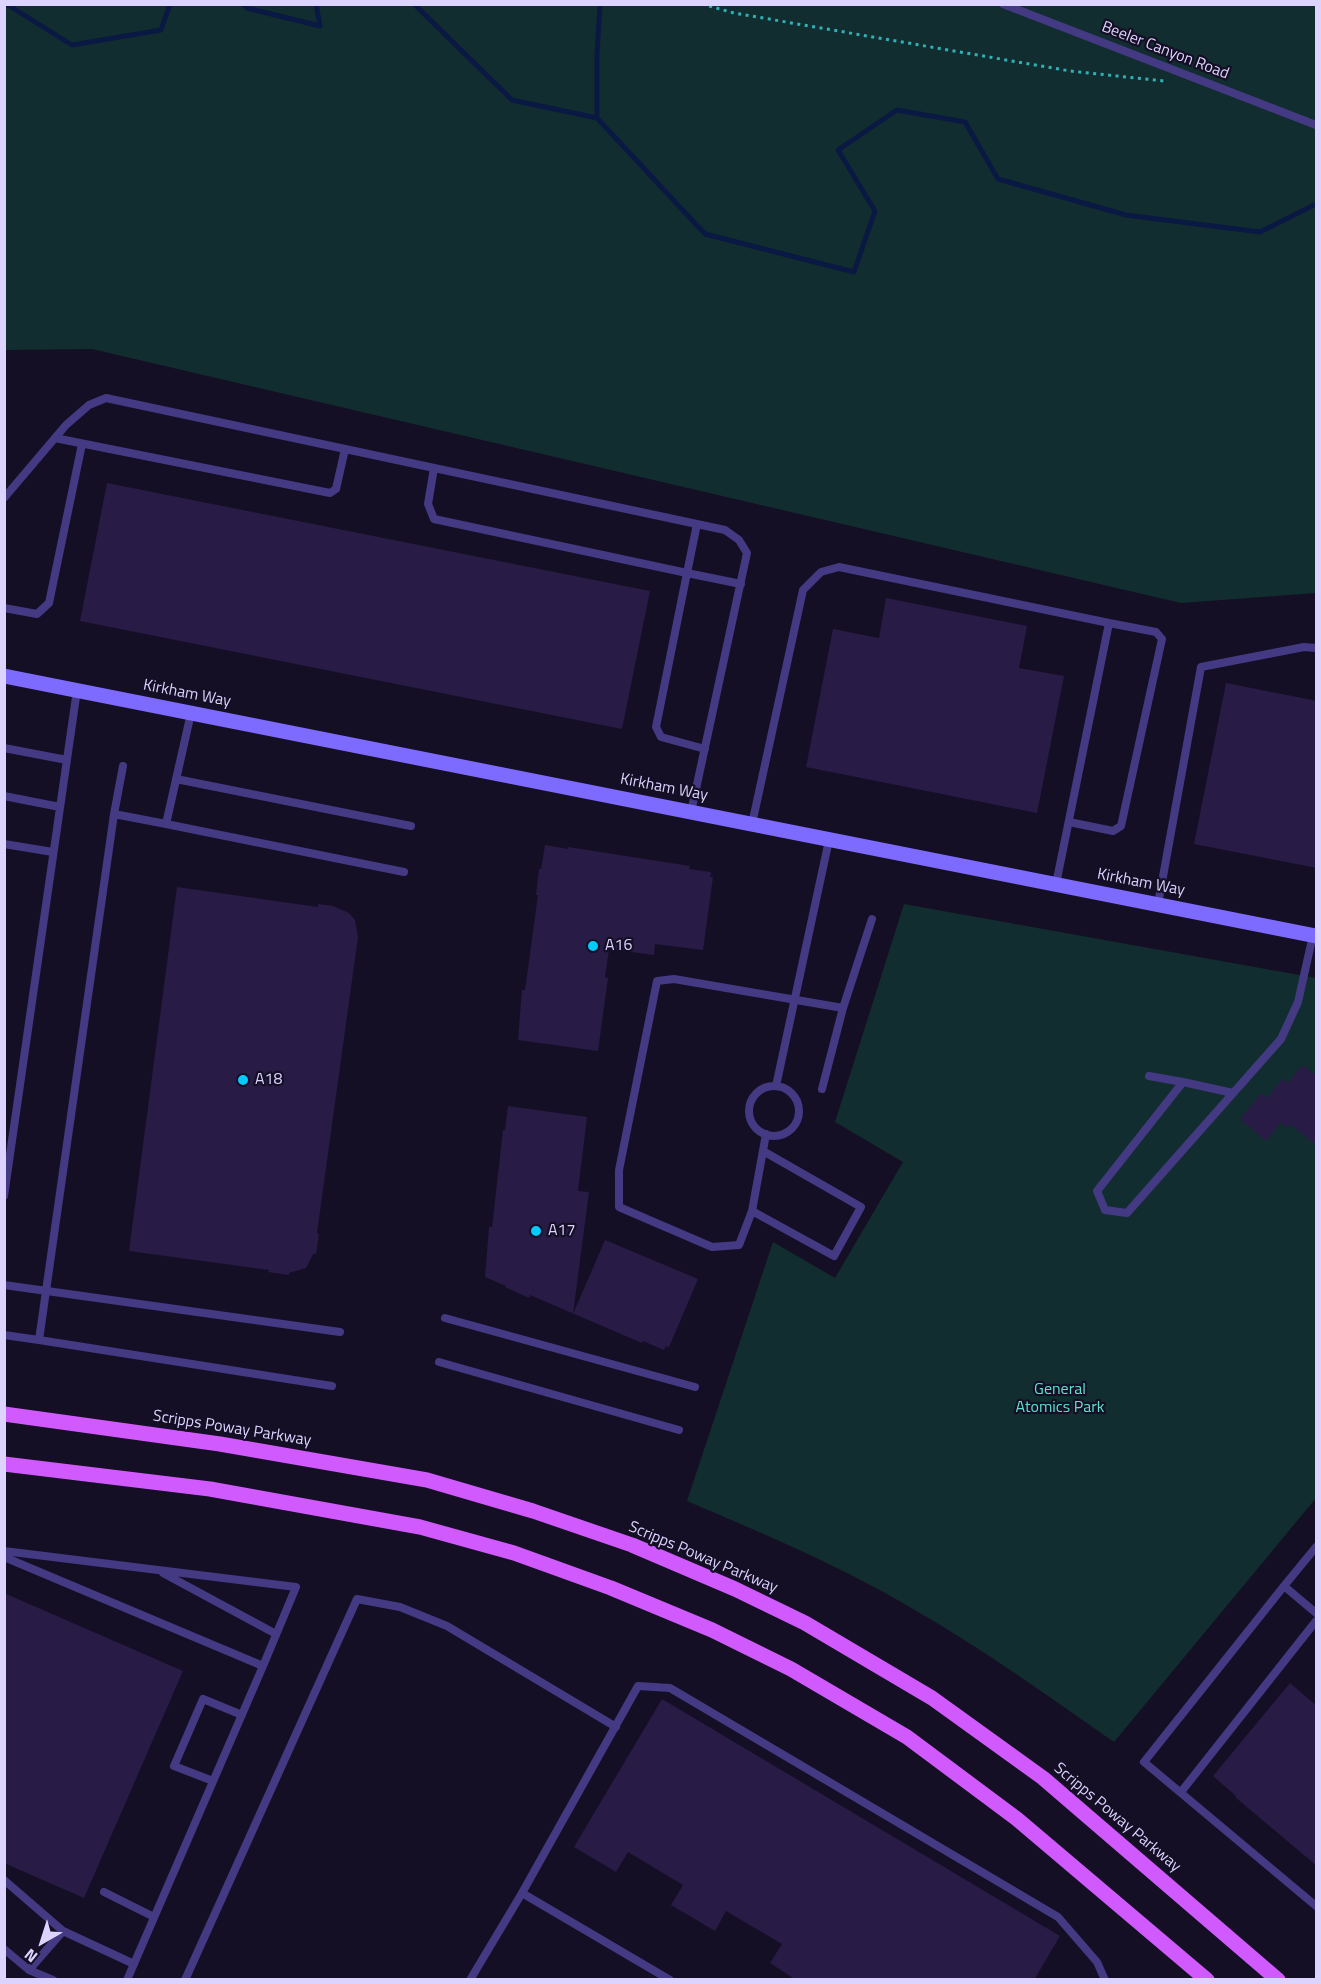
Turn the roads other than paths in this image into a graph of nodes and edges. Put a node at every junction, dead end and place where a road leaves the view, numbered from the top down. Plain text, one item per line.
1 (1003, 4) edge
2 (1317, 125) edge
3 (55, 438) junction
4 (82, 444) junction
5 (345, 449) junction
6 (434, 468) junction
7 (4, 498) edge
8 (697, 524) junction
9 (687, 573) junction
10 (741, 584) junction
11 (4, 608) edge
12 (1109, 623) junction
13 (1317, 648) edge
14 (4, 676) edge
15 (76, 690) junction
16 (191, 713) junction
17 (4, 748) edge
18 (705, 749) junction
19 (66, 760) junction
20 (123, 766) dead end
21 (176, 779) junction
22 (4, 796) edge
23 (60, 807) junction
24 (691, 812) junction
25 (114, 814) junction
26 (1069, 822) junction
27 (165, 824) junction
28 (752, 824) junction
29 (411, 826) dead end
30 (829, 840) junction
31 (4, 844) edge
32 (53, 852) junction
33 (404, 872) dead end
34 (1056, 884) junction
35 (1158, 904) junction
36 (872, 919) dead end
37 (1315, 935) edge
38 (795, 999) junction
39 (843, 1008) junction
40 (1149, 1076) dead end
41 (1183, 1082) junction
42 (776, 1086) junction
43 (822, 1089) dead end
44 (1233, 1093) junction
45 (766, 1134) junction
46 (763, 1151) junction
47 (4, 1196) edge
48 (752, 1211) junction
49 (4, 1285) edge
50 (46, 1291) junction
51 (445, 1318) dead end
52 (340, 1332) dead end
53 (4, 1335) edge
54 (39, 1340) junction
55 (439, 1362) dead end
56 (332, 1386) dead end
57 (695, 1387) dead end
58 (4, 1414) edge
59 (679, 1430) dead end
60 (4, 1464) edge
61 (1317, 1547) edge
62 (4, 1551) edge
63 (4, 1557) edge
64 (157, 1570) junction
65 (1284, 1586) junction
66 (1317, 1612) edge
67 (1317, 1621) edge
68 (276, 1634) junction
69 (263, 1666) junction
70 (242, 1715) junction
71 (616, 1727) junction
72 (213, 1781) junction
73 (1181, 1792) junction
74 (4, 1880) edge
75 (104, 1892) dead end
76 (522, 1893) junction
77 (1317, 1906) edge
78 (154, 1917) junction
79 (63, 1931) junction
80 (4, 1949) edge
81 (134, 1964) junction
82 (29, 1970) junction
83 (53, 1980) edge
84 (127, 1980) edge
85 (185, 1980) edge
86 (470, 1980) edge
87 (670, 1980) edge
88 (1105, 1980) edge
89 (1207, 1980) edge
90 (1278, 1980) edge

1 - 2 lane, Beeler Canyon Road
3 - 4 lane
3 - 5 lane
3 - 7 lane
4 - 5 lane
4 - 11 lane
5 - 6 lane
6 - 8 lane
6 - 9 lane
8 - 9 lane
8 - 10 lane
9 - 10 lane
9 - 18 lane
10 - 18 lane
12 - 26 lane
12 - 26 lane
12 - 28 lane
13 - 35 lane
14 - 15 main road, Kirkham Way
15 - 16 main road, Kirkham Way
15 - 19 lane
16 - 21 lane
16 - 24 main road, Kirkham Way
17 - 19 lane
18 - 24 lane
19 - 23 lane
20 - 25 lane
21 - 27 lane
21 - 29 lane
22 - 23 lane
23 - 32 lane
24 - 28 main road, Kirkham Way
25 - 27 lane
25 - 50 lane
26 - 34 lane
27 - 33 lane
28 - 30 main road, Kirkham Way
30 - 34 main road, Kirkham Way
30 - 38 lane
31 - 32 lane
32 - 47 lane
34 - 35 main road, Kirkham Way
35 - 37 main road, Kirkham Way
36 - 39 lane
37 - 44 lane
38 - 39 lane
38 - 42 lane
38 - 48 lane
39 - 43 lane
40 - 41 lane
41 - 44 lane
41 - 44 lane
42 - 45 lane
42 - 45 lane
45 - 46 lane
46 - 48 lane
46 - 48 lane
49 - 50 lane
50 - 52 lane
50 - 54 lane
51 - 57 lane
53 - 54 lane
54 - 56 lane
55 - 59 lane
58 - 90 main road, Scripps Poway Parkway
60 - 89 main road
61 - 65 lane
62 - 64 lane
63 - 69 lane
64 - 68 lane
64 - 68 lane
65 - 66 lane
65 - 73 lane
67 - 73 lane
68 - 69 lane
69 - 70 lane
70 - 72 lane
70 - 72 lane
71 - 76 lane
71 - 85 lane
71 - 88 lane
72 - 78 lane
73 - 77 lane
74 - 79 lane
75 - 78 lane
76 - 86 lane
76 - 87 lane
78 - 81 lane
79 - 81 lane
79 - 82 lane
80 - 82 lane
81 - 84 lane
82 - 83 lane

